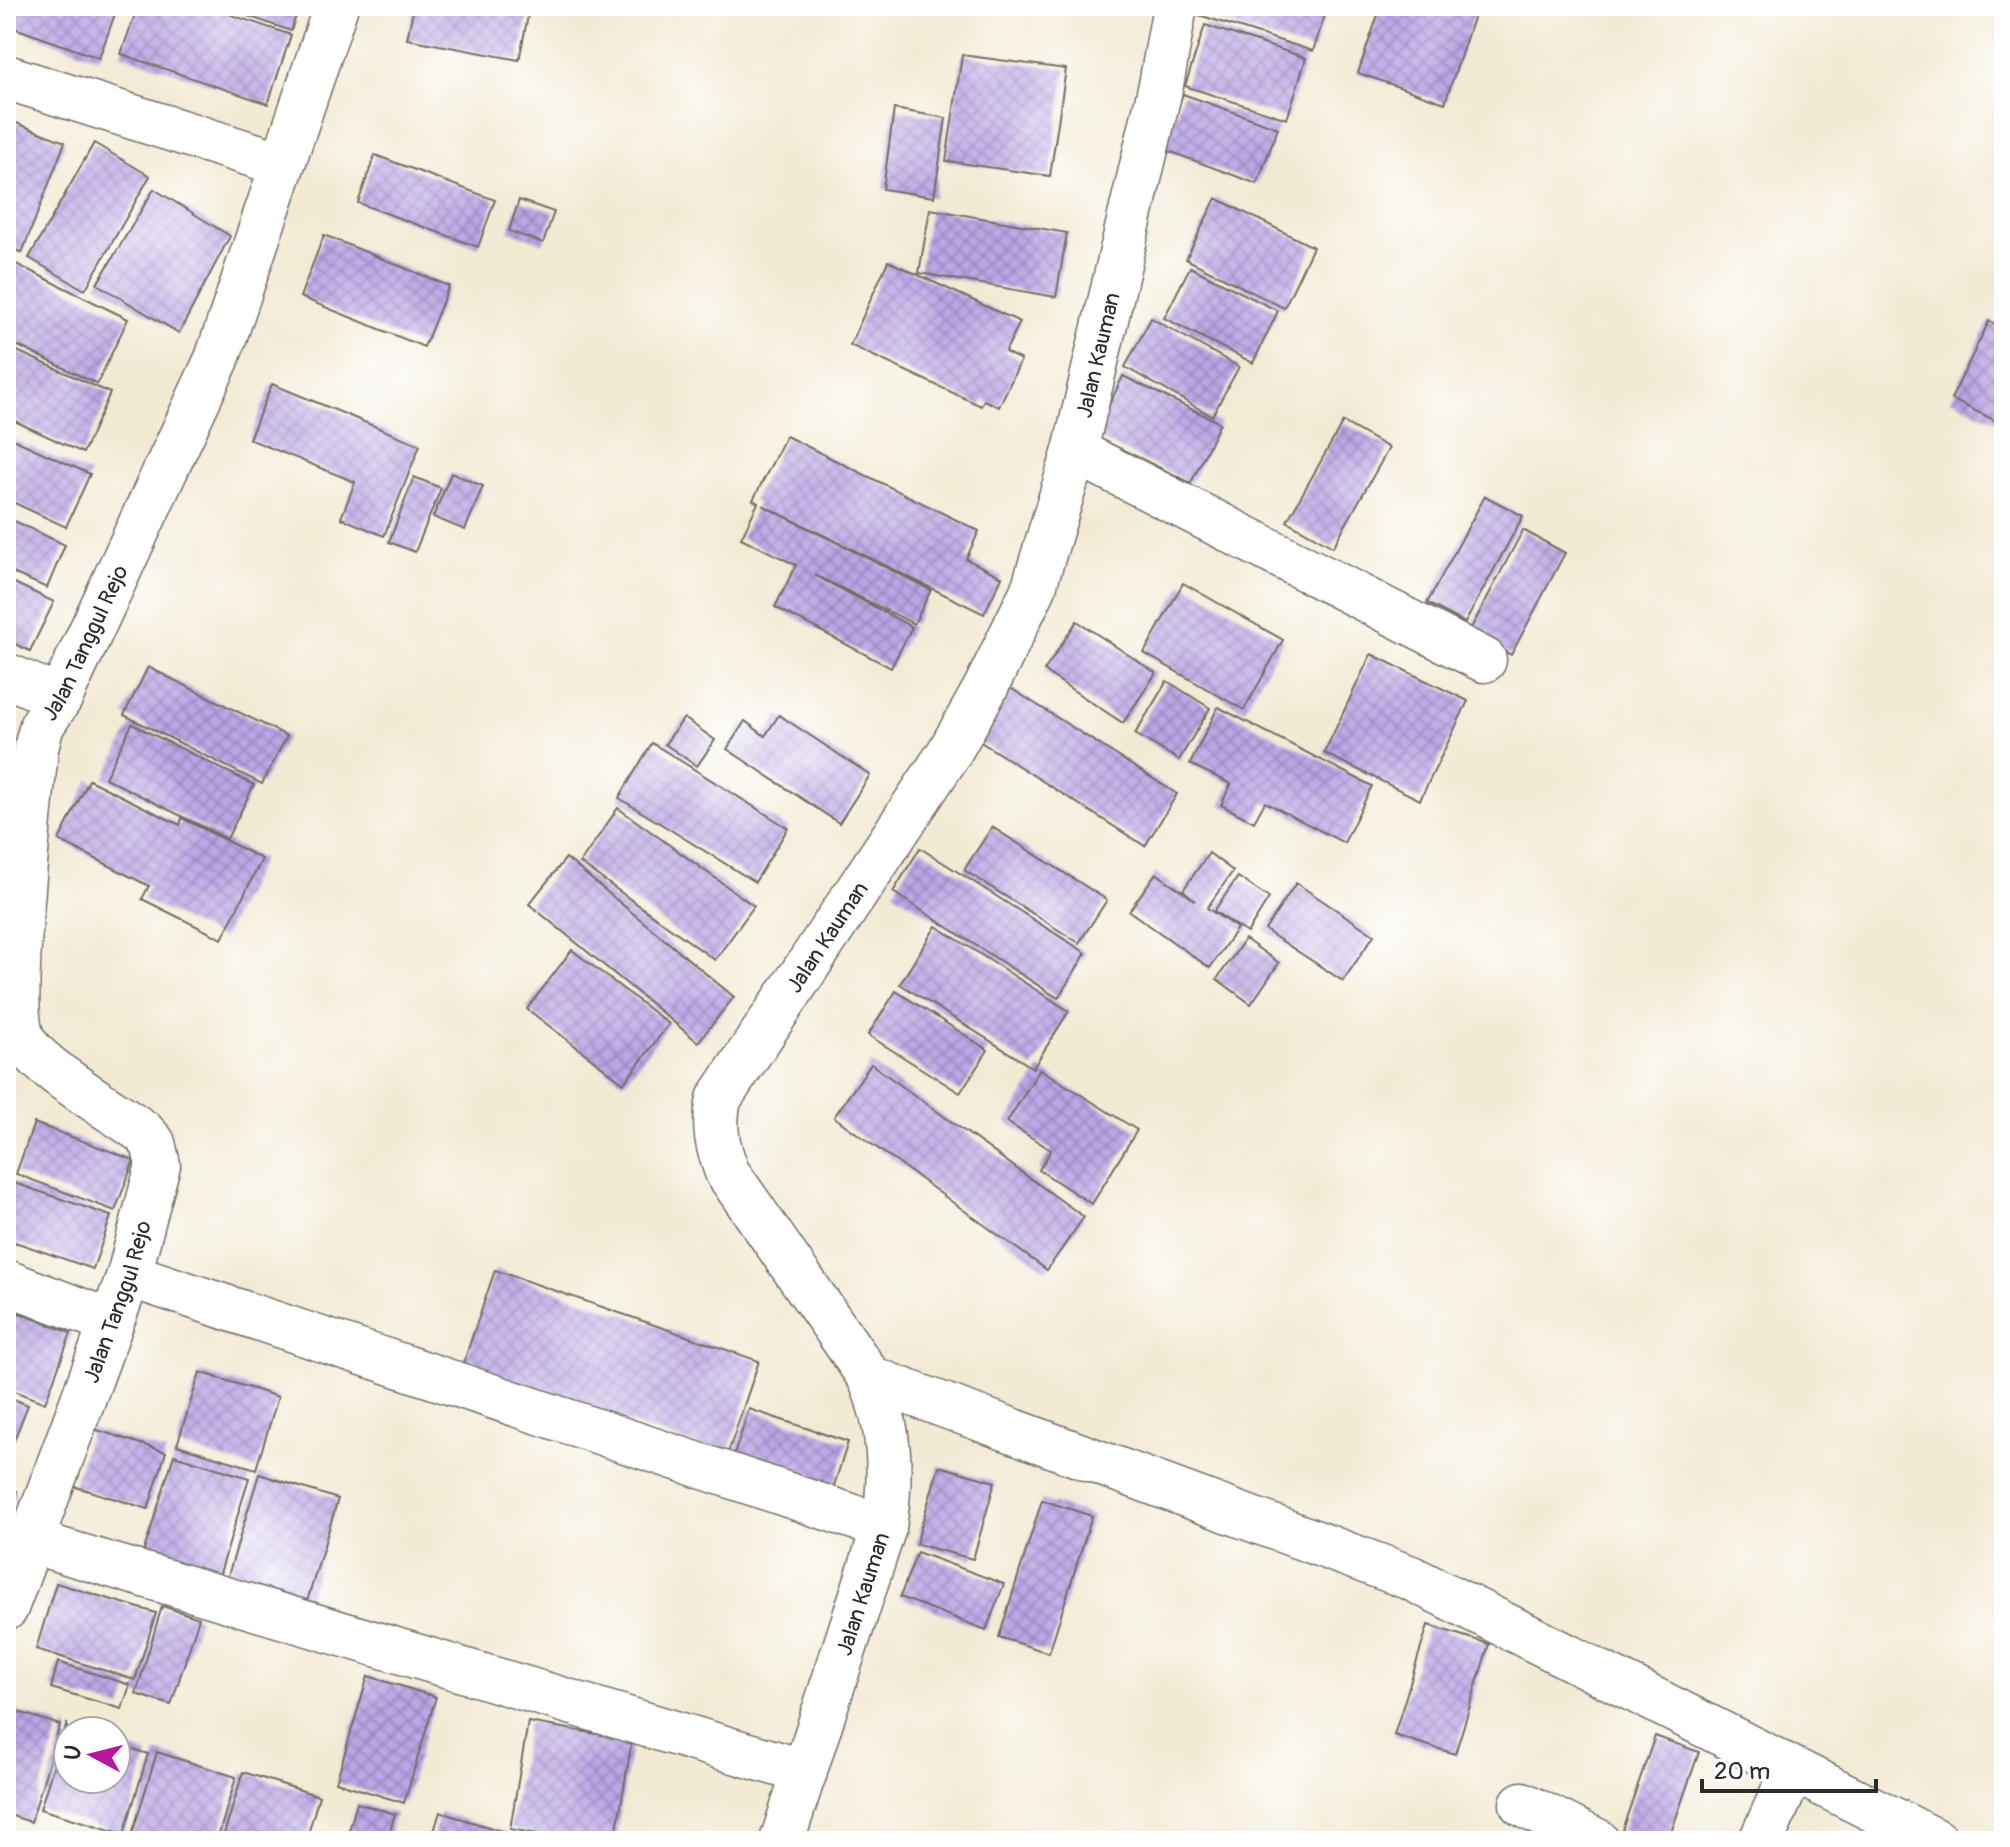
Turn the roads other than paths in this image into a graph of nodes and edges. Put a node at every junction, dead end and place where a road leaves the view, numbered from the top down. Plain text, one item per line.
1 (336, 6) edge
2 (1175, 6) edge
3 (6, 77) edge
4 (282, 164) junction
5 (1075, 451) junction
6 (1484, 660) dead end
7 (6, 675) edge
8 (60, 698) junction
9 (129, 1275) junction
10 (6, 1282) edge
11 (111, 1322) junction
12 (870, 1378) junction
13 (884, 1527) junction
14 (30, 1541) junction
15 (6, 1608) edge
16 (805, 1772) junction
17 (1792, 1772) junction
18 (1522, 1804) dead end
19 (782, 1841) edge
20 (1597, 1841) edge
21 (1761, 1841) edge
22 (1936, 1841) edge

1 - 4 street, Jalan Tanggul Rejo
2 - 5 street, Jalan Kauman
3 - 4 street
4 - 8 street, Jalan Tanggul Rejo
5 - 6 street
5 - 12 street, Jalan Kauman
7 - 8 street
8 - 9 street, Jalan Tanggul Rejo
9 - 11 street, Jalan Tanggul Rejo
9 - 13 street
10 - 11 street
11 - 14 street, Jalan Tanggul Rejo
12 - 13 street, Jalan Kauman
12 - 17 street
13 - 16 street, Jalan Kauman
14 - 15 street, Jalan Tanggul Rejo
14 - 16 street
16 - 19 street, Jalan Kauman
17 - 21 street
17 - 22 street
18 - 20 street

